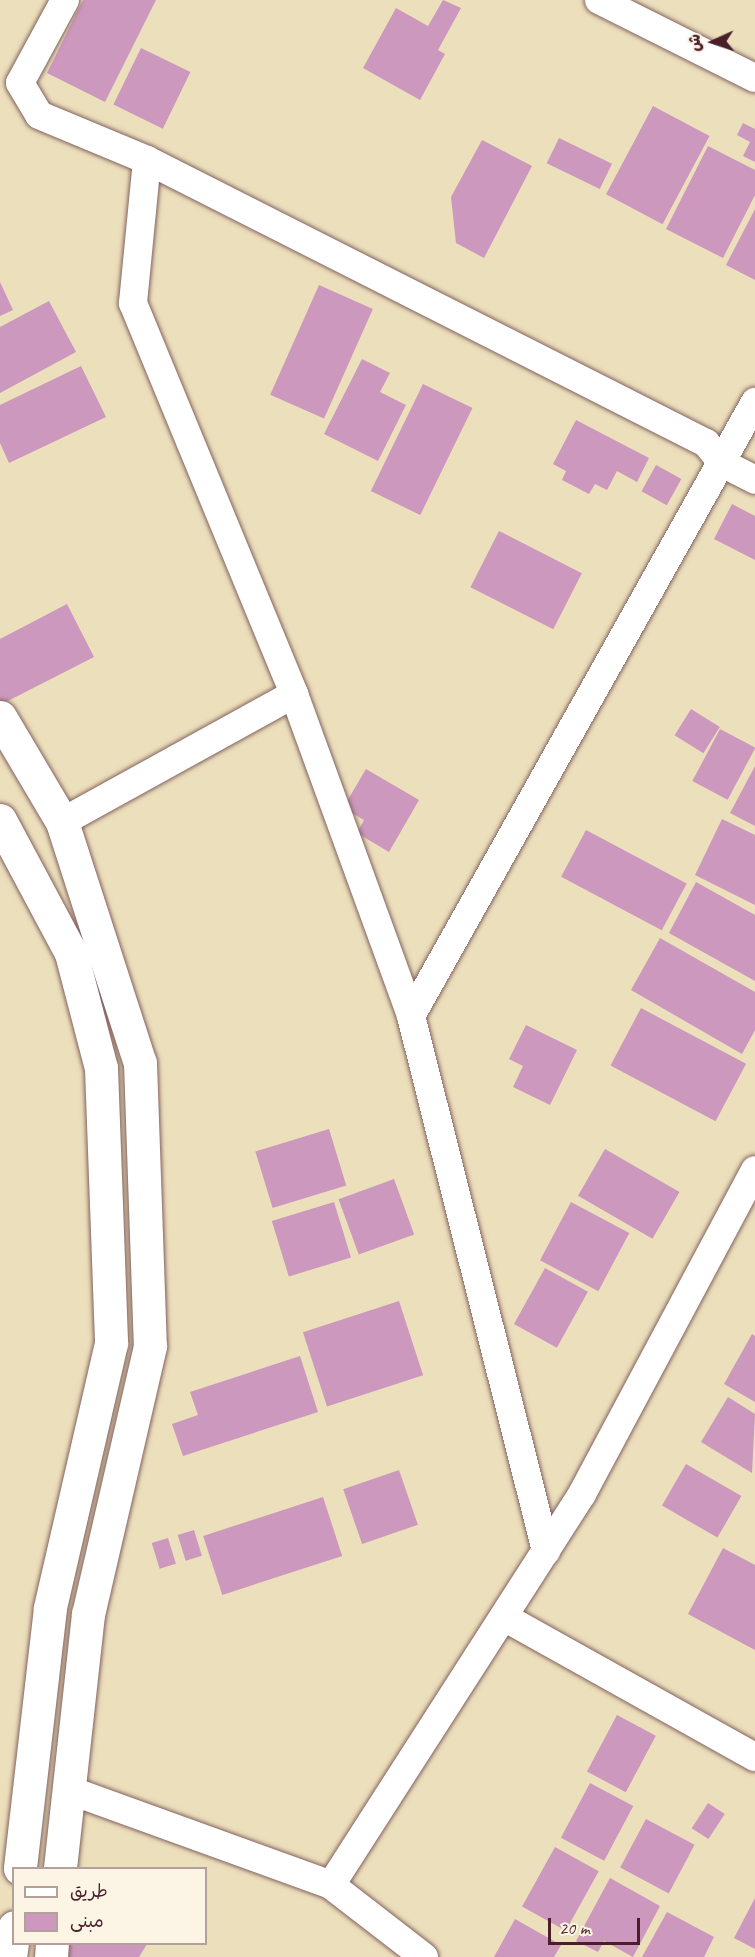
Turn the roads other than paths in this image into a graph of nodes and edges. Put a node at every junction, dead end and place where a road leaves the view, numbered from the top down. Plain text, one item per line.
1 (65, 0) edge
2 (598, 0) edge
3 (755, 78) edge
4 (147, 160) junction
5 (755, 402) edge
6 (722, 463) junction
7 (755, 480) edge
8 (294, 694) junction
9 (0, 717) edge
10 (0, 820) edge
11 (62, 822) junction
12 (411, 1016) junction
13 (755, 1170) edge
14 (546, 1551) junction
15 (504, 1617) junction
16 (755, 1757) edge
17 (69, 1790) junction
18 (20, 1867) edge
19 (60, 1867) edge
20 (332, 1885) junction
21 (12, 1942) edge
22 (10, 1957) edge
23 (424, 1957) edge

1 - 4 street
2 - 3 street
4 - 6 street
4 - 8 street
5 - 6 street
6 - 7 street
6 - 12 street
8 - 11 street
8 - 12 street
9 - 11 street
10 - 18 street
11 - 17 street
12 - 14 street
13 - 14 street
14 - 15 street
15 - 16 street
15 - 20 street
17 - 19 street
17 - 20 street
20 - 23 street
21 - 22 street

